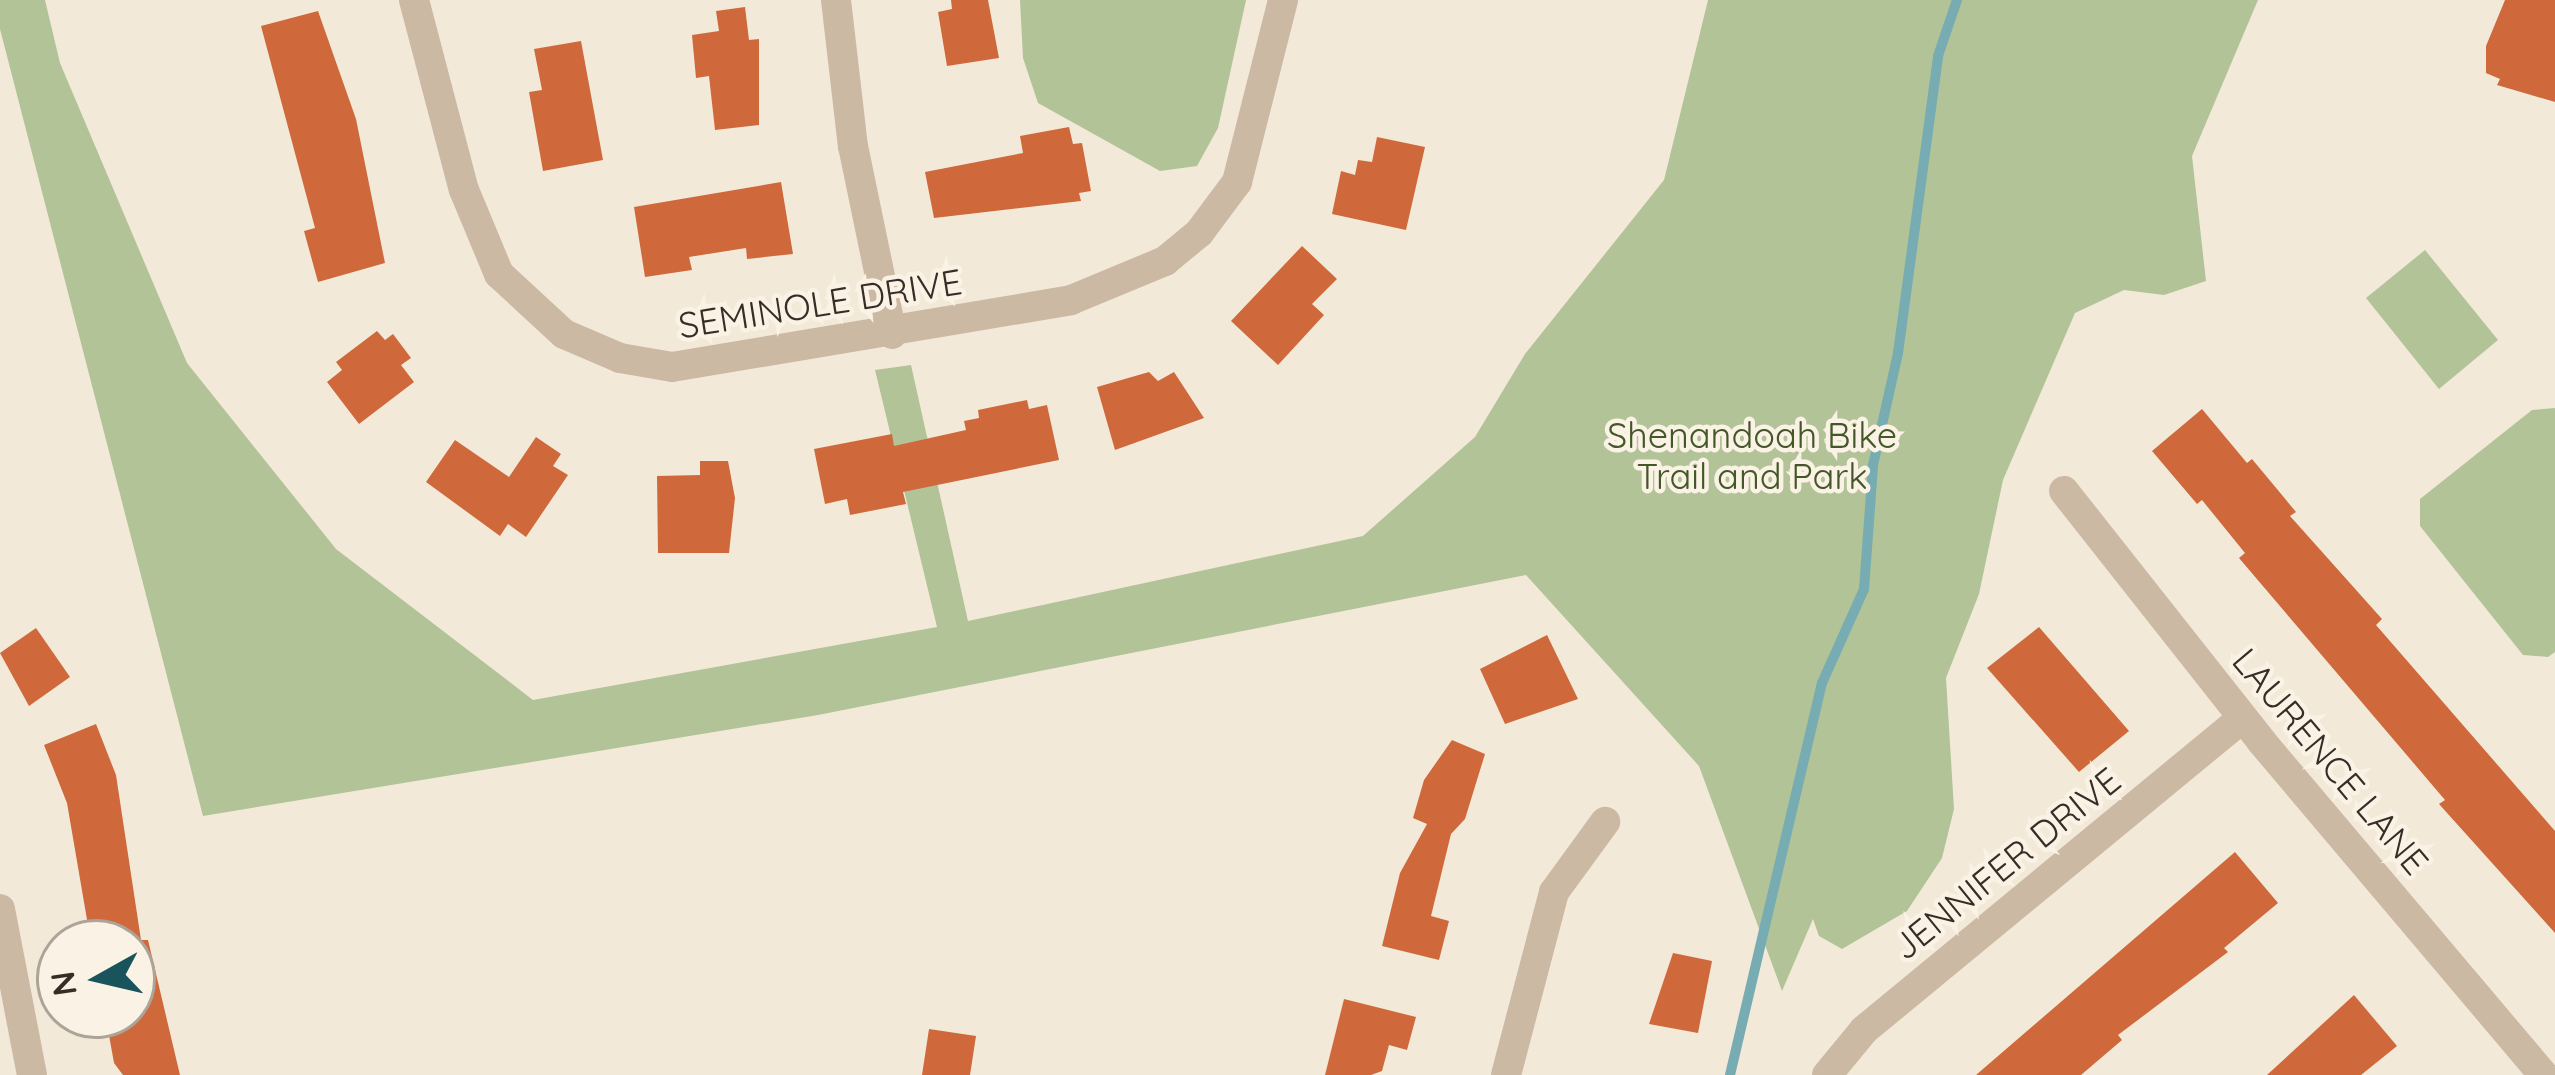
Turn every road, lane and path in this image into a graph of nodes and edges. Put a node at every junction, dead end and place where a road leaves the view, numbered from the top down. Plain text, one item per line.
1 (414, 0) edge
2 (836, 0) edge
3 (1283, 0) edge
4 (892, 334) junction
5 (2064, 491) dead end
6 (2242, 718) junction
7 (1605, 822) dead end
8 (0, 909) edge
9 (2532, 1071) edge
10 (32, 1075) edge
11 (1507, 1075) edge
12 (1827, 1075) edge

1 - 4 street, SEMINOLE DRIVE
2 - 4 street
3 - 4 street, SEMINOLE DRIVE
5 - 6 street, LAURENCE LANE
6 - 9 street, LAURENCE LANE
6 - 12 street, JENNIFER DRIVE
7 - 11 street
8 - 10 street

